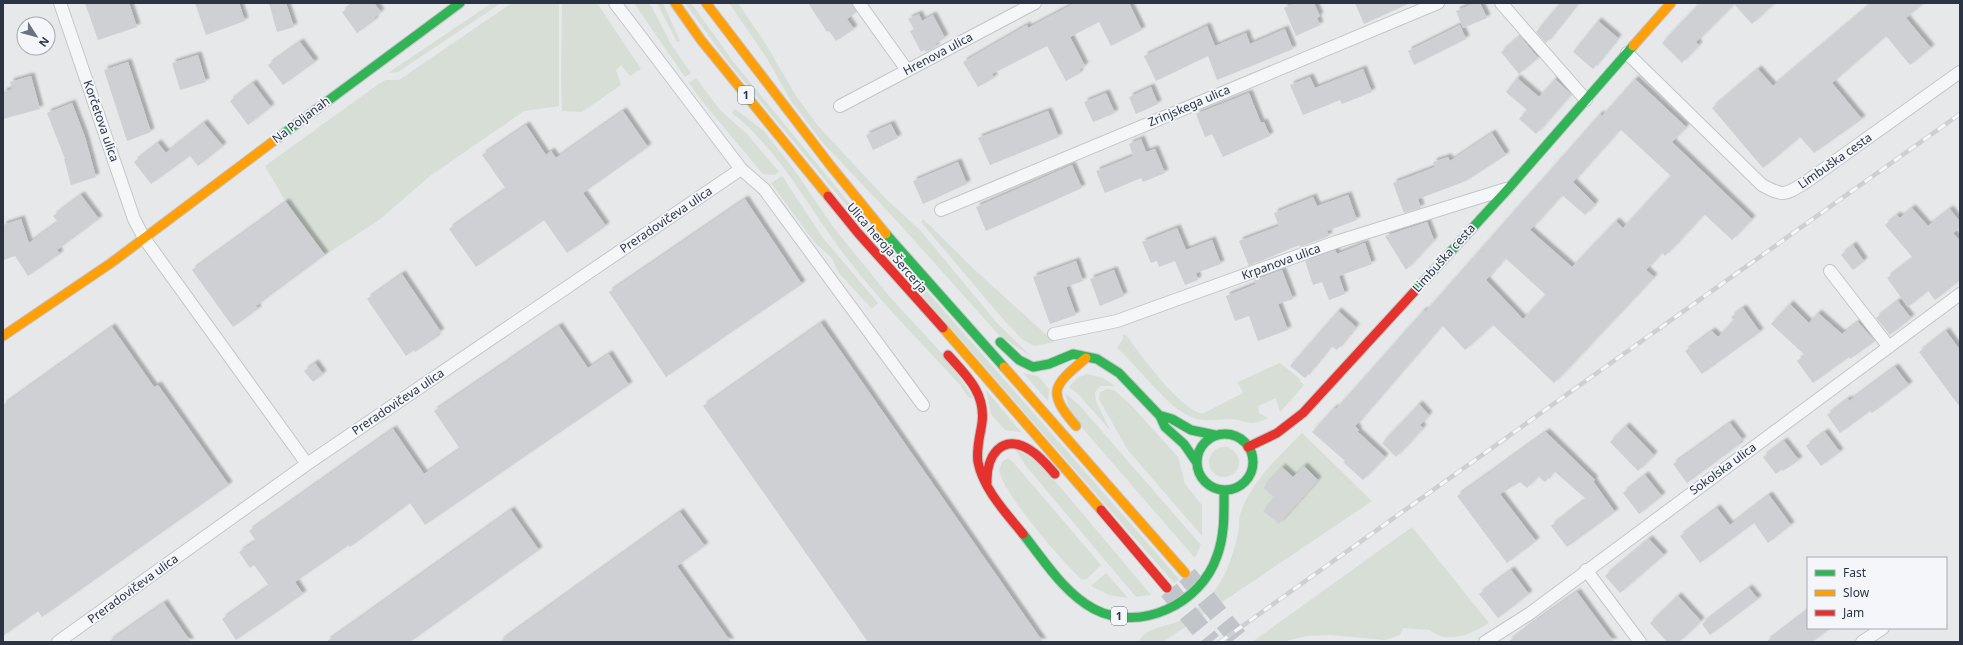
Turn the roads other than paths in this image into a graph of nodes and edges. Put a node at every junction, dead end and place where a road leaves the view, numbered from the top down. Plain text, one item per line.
1 (60, 3) edge
2 (439, 3) edge
3 (460, 3) edge
4 (615, 3) edge
5 (675, 3) edge
6 (706, 3) edge
7 (859, 3) edge
8 (1035, 3) edge
9 (1438, 3) edge
10 (1501, 3) edge
11 (1671, 3) edge
12 (443, 15) junction
13 (1627, 53) junction
14 (907, 70) junction
15 (1960, 72) edge
16 (1586, 100) junction
17 (840, 106) dead end
18 (741, 169) junction
19 (1508, 188) junction
20 (941, 210) dead end
21 (144, 238) junction
22 (1830, 271) dead end
23 (1960, 294) edge
24 (948, 303) junction
25 (975, 319) dead end
26 (935, 322) junction
27 (1054, 334) dead end
28 (3, 336) edge
29 (995, 337) dead end
30 (1886, 343) junction
31 (1086, 358) junction
32 (923, 405) dead end
33 (1160, 416) junction
34 (1083, 434) dead end
35 (1215, 436) junction
36 (1248, 447) junction
37 (1093, 454) dead end
38 (1197, 463) junction
39 (307, 464) junction
40 (1100, 474) junction
41 (987, 484) junction
42 (1224, 490) junction
43 (1093, 499) junction
44 (1586, 570) junction
45 (1185, 573) tunnel mouth
46 (1167, 588) tunnel mouth
47 (1882, 629) edge
48 (58, 642) edge
49 (1485, 642) edge
50 (1640, 642) edge
51 (1862, 642) edge

1 - 21 street, Korčetova ulica
2 - 12 street
3 - 12 main road, Na Poljanah
4 - 18 street
5 - 26 main road, Ulica heroja Šercerja / 1
6 - 24 main road, 1
7 - 14 street
8 - 14 street, Hrenova ulica
9 - 20 street, Zrinjskega ulica
10 - 16 street
11 - 13 main road, Limbuška cesta
12 - 21 main road, Na Poljanah
13 - 15 street, Limbuška cesta
13 - 16 main road, Limbuška cesta
14 - 17 street, Hrenova ulica
16 - 19 main road, Limbuška cesta
18 - 32 street
18 - 39 street, Preradovičeva ulica
19 - 27 street, Krpanova ulica
19 - 36 main road, Limbuška cesta
21 - 28 main road, Na Poljanah
21 - 39 street
22 - 30 street
23 - 30 street, Sokolska ulica
24 - 25 main road, 1
24 - 40 main road, 1
26 - 41 main road, 1
26 - 43 main road, Ulica heroja Šercerja / 1
29 - 31 main road
30 - 44 street, Sokolska ulica
31 - 33 main road
31 - 34 main road
33 - 35 main road
33 - 38 main road
35 - 36 main road
35 - 38 main road
36 - 42 main road
37 - 40 main road, 1
38 - 42 main road
39 - 48 street, Preradovičeva ulica
40 - 45 main road, 1
41 - 42 main road, 1
41 - 43 main road, 1
43 - 46 main road, 1
44 - 49 street, Sokolska ulica
44 - 50 street
47 - 51 street

